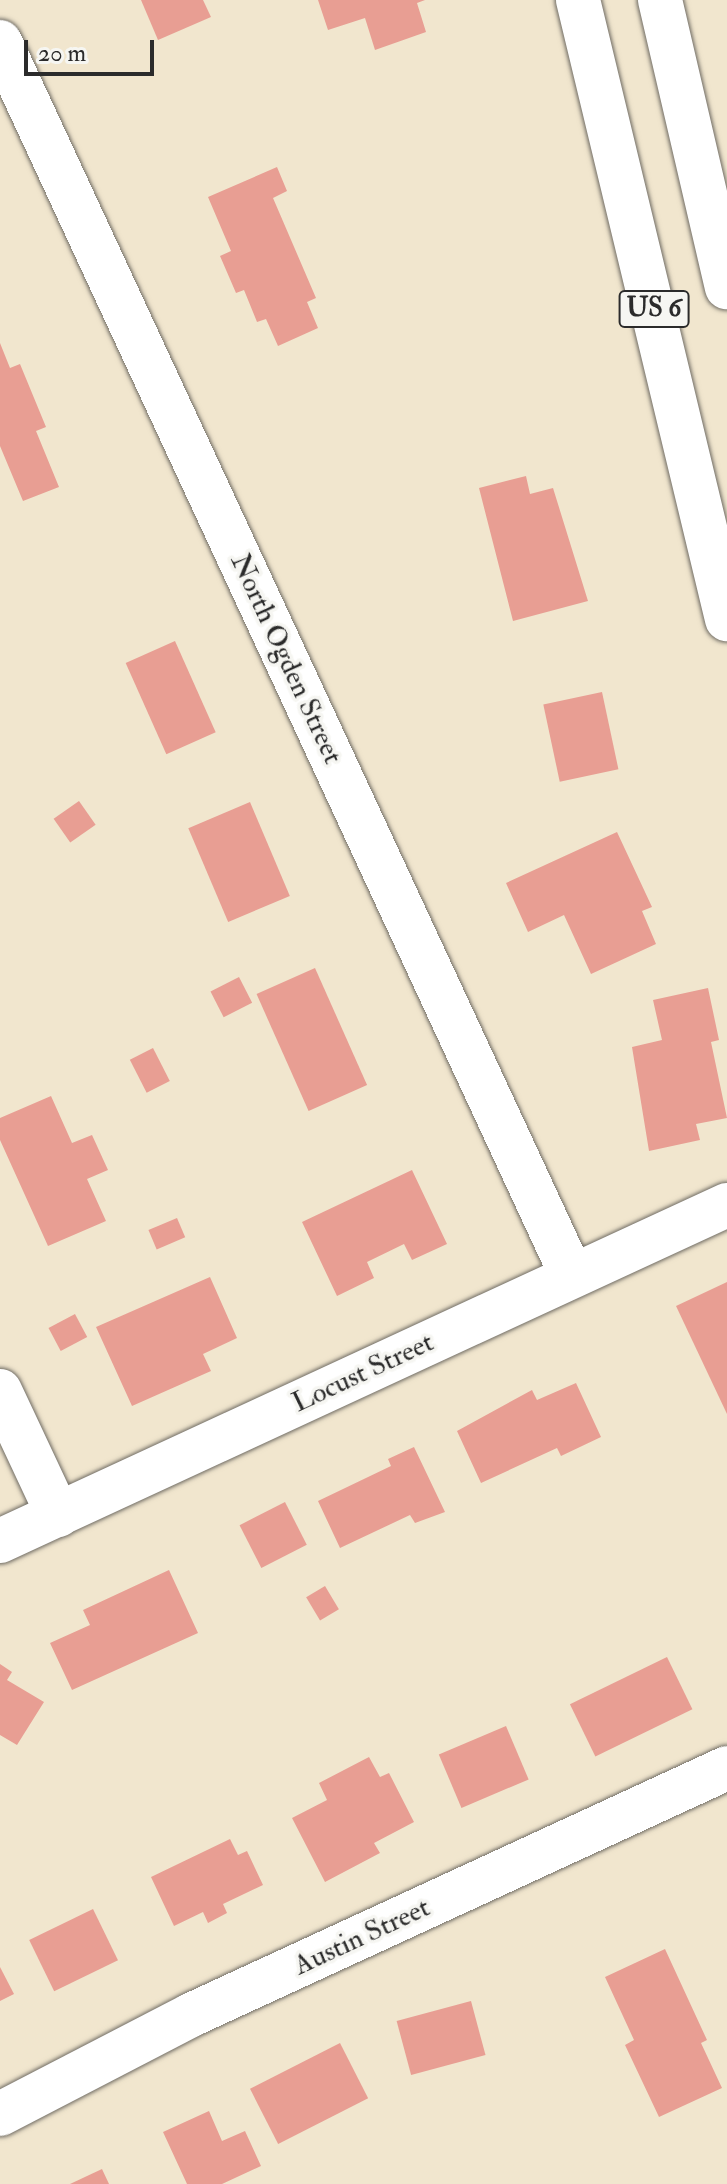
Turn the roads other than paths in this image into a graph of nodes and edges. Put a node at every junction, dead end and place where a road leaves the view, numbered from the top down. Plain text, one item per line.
1 (578, 0) edge
2 (660, 0) edge
3 (0, 42) edge
4 (719, 218) edge
5 (727, 287) edge
6 (727, 619) edge
7 (727, 1205) edge
8 (572, 1276) junction
9 (0, 1391) edge
10 (58, 1515) junction
11 (0, 1541) edge
12 (727, 1768) edge
13 (0, 2114) edge

1 - 6 street, US 6
2 - 4 street, US 6
3 - 8 street, North Ogden Street
4 - 5 street, US 6
7 - 8 street, Locust Street
8 - 10 street, Locust Street
9 - 10 street
10 - 11 street, Locust Street
12 - 13 street, Austin Street

